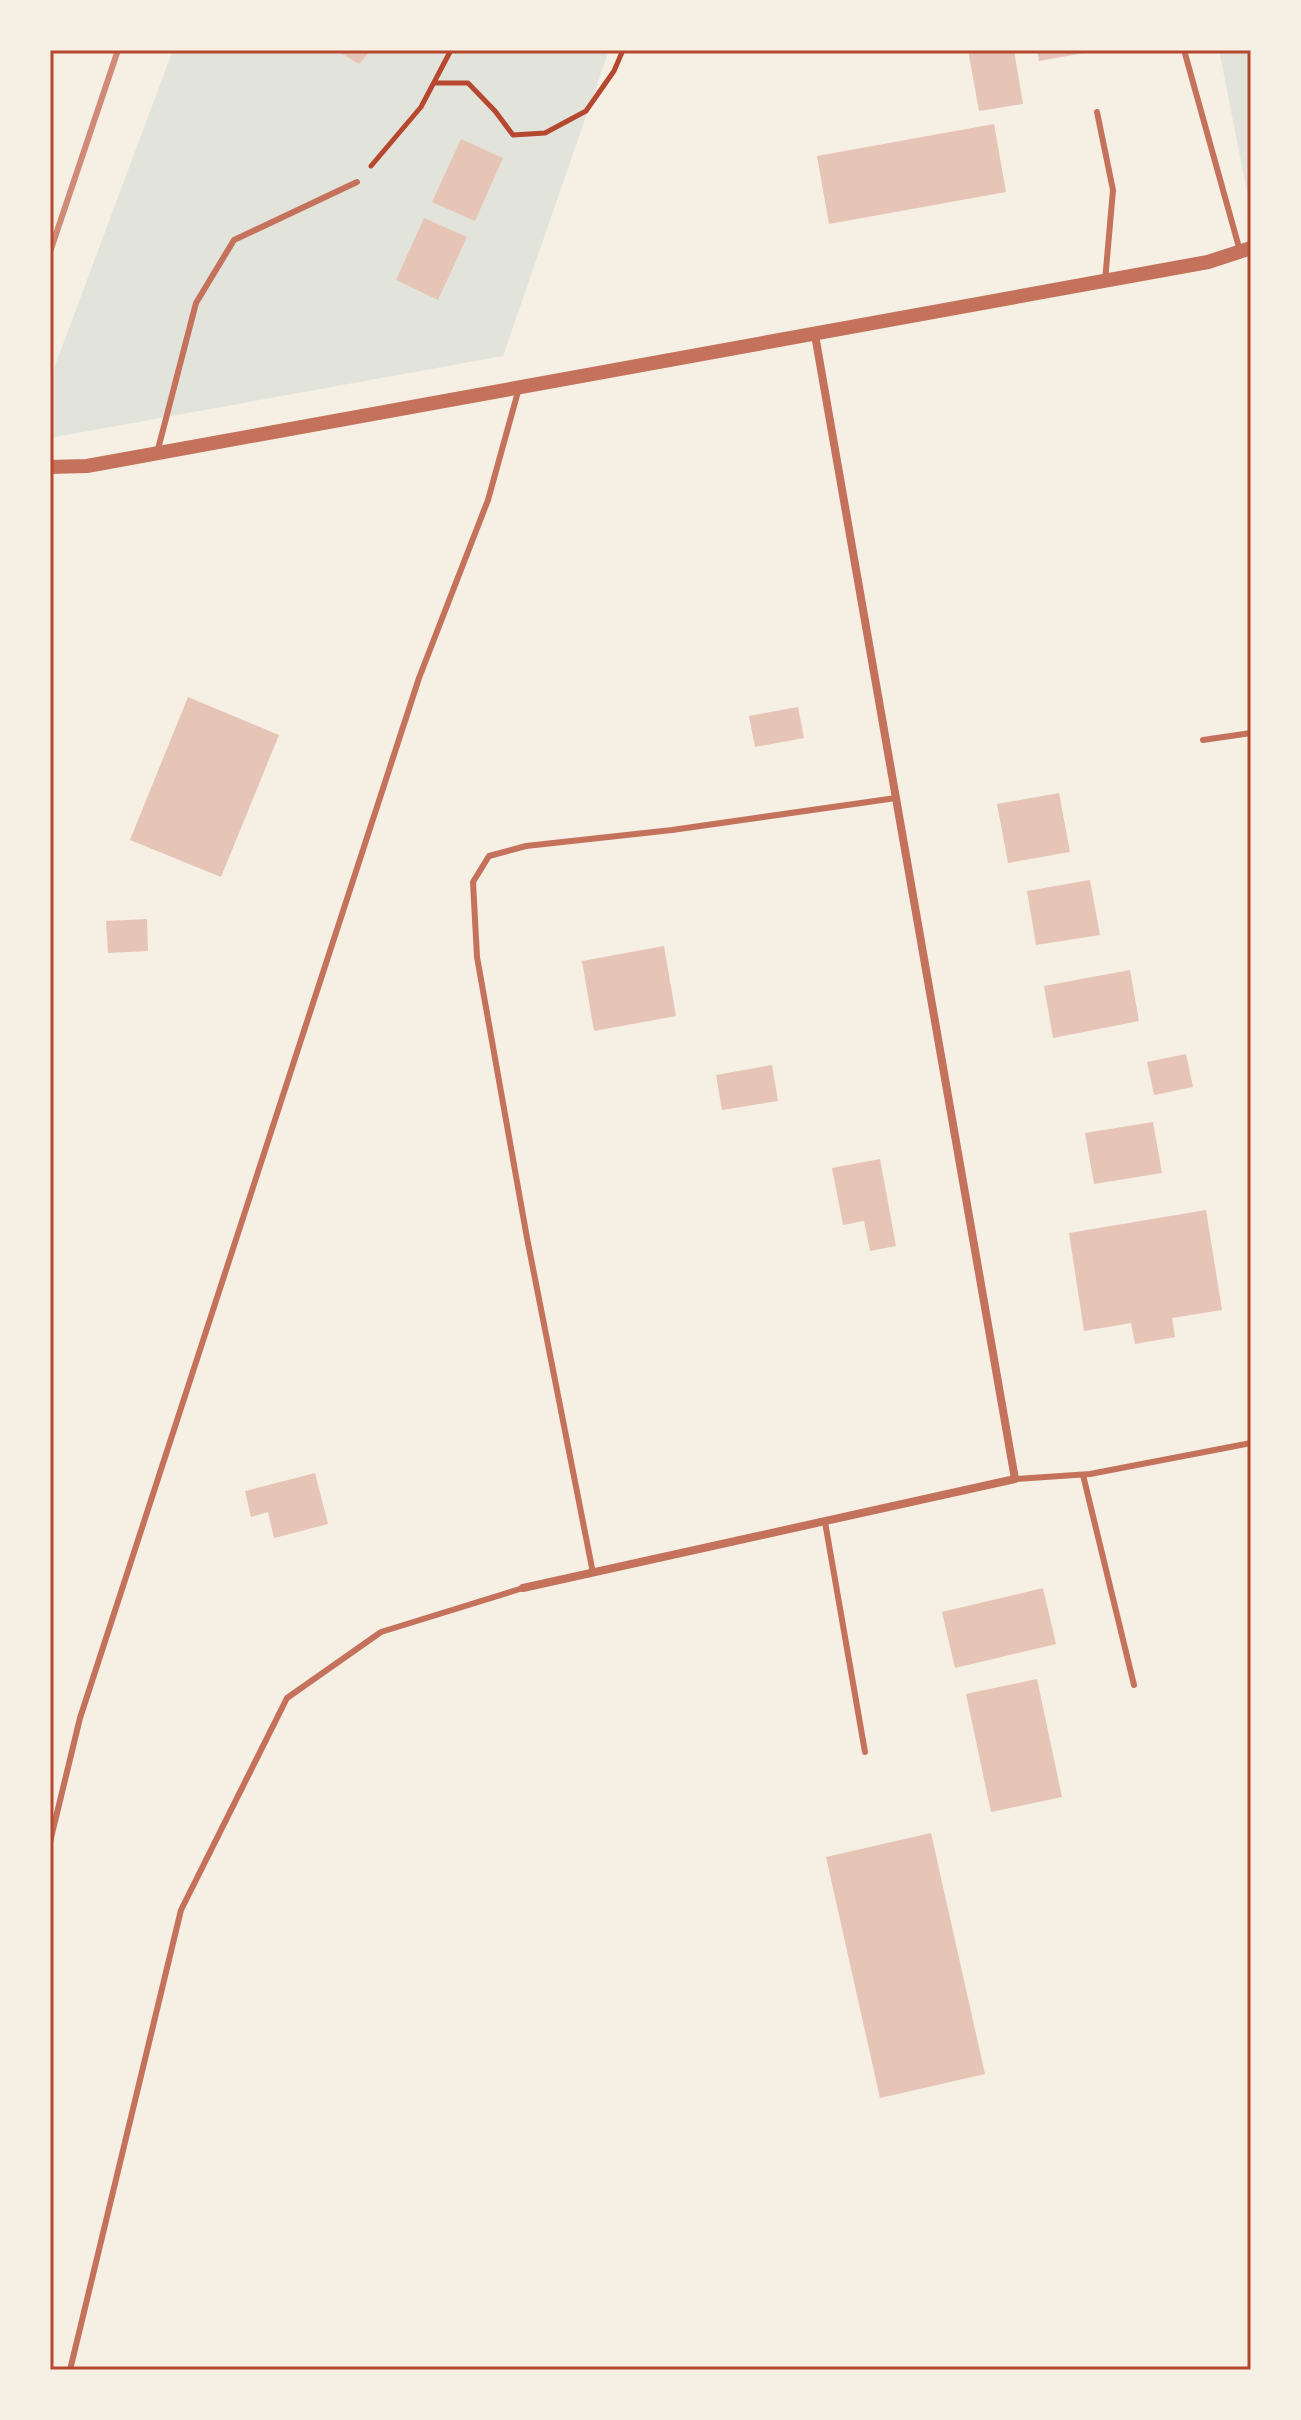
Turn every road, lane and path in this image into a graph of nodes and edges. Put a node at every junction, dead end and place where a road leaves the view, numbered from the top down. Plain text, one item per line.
1 (451, 50) edge
2 (623, 50) edge
3 (1184, 50) edge
4 (434, 83) junction
5 (1097, 112) dead end
6 (357, 182) joint
7 (1246, 250) edge
8 (1105, 281) junction
9 (815, 335) junction
10 (519, 388) junction
11 (157, 453) junction
12 (50, 467) edge
13 (1251, 733) edge
14 (1203, 740) dead end
15 (896, 798) junction
16 (1251, 1443) edge
17 (1083, 1475) junction
18 (1015, 1479) junction
19 (825, 1522) junction
20 (593, 1573) junction
21 (523, 1588) joint
22 (1134, 1685) dead end
23 (865, 1752) dead end
24 (50, 1842) edge
25 (70, 2370) edge

1 - 4 path
2 - 4 path
3 - 7 lane
4 - 6 path
5 - 8 lane
6 - 11 lane
7 - 8 street
8 - 9 street
9 - 10 street
9 - 15 street
10 - 11 street
10 - 24 lane
11 - 12 street
13 - 14 lane
15 - 18 street
15 - 20 lane
16 - 17 lane
17 - 18 lane
17 - 22 lane
18 - 19 street
19 - 20 street
19 - 23 lane
20 - 21 street
21 - 25 lane

